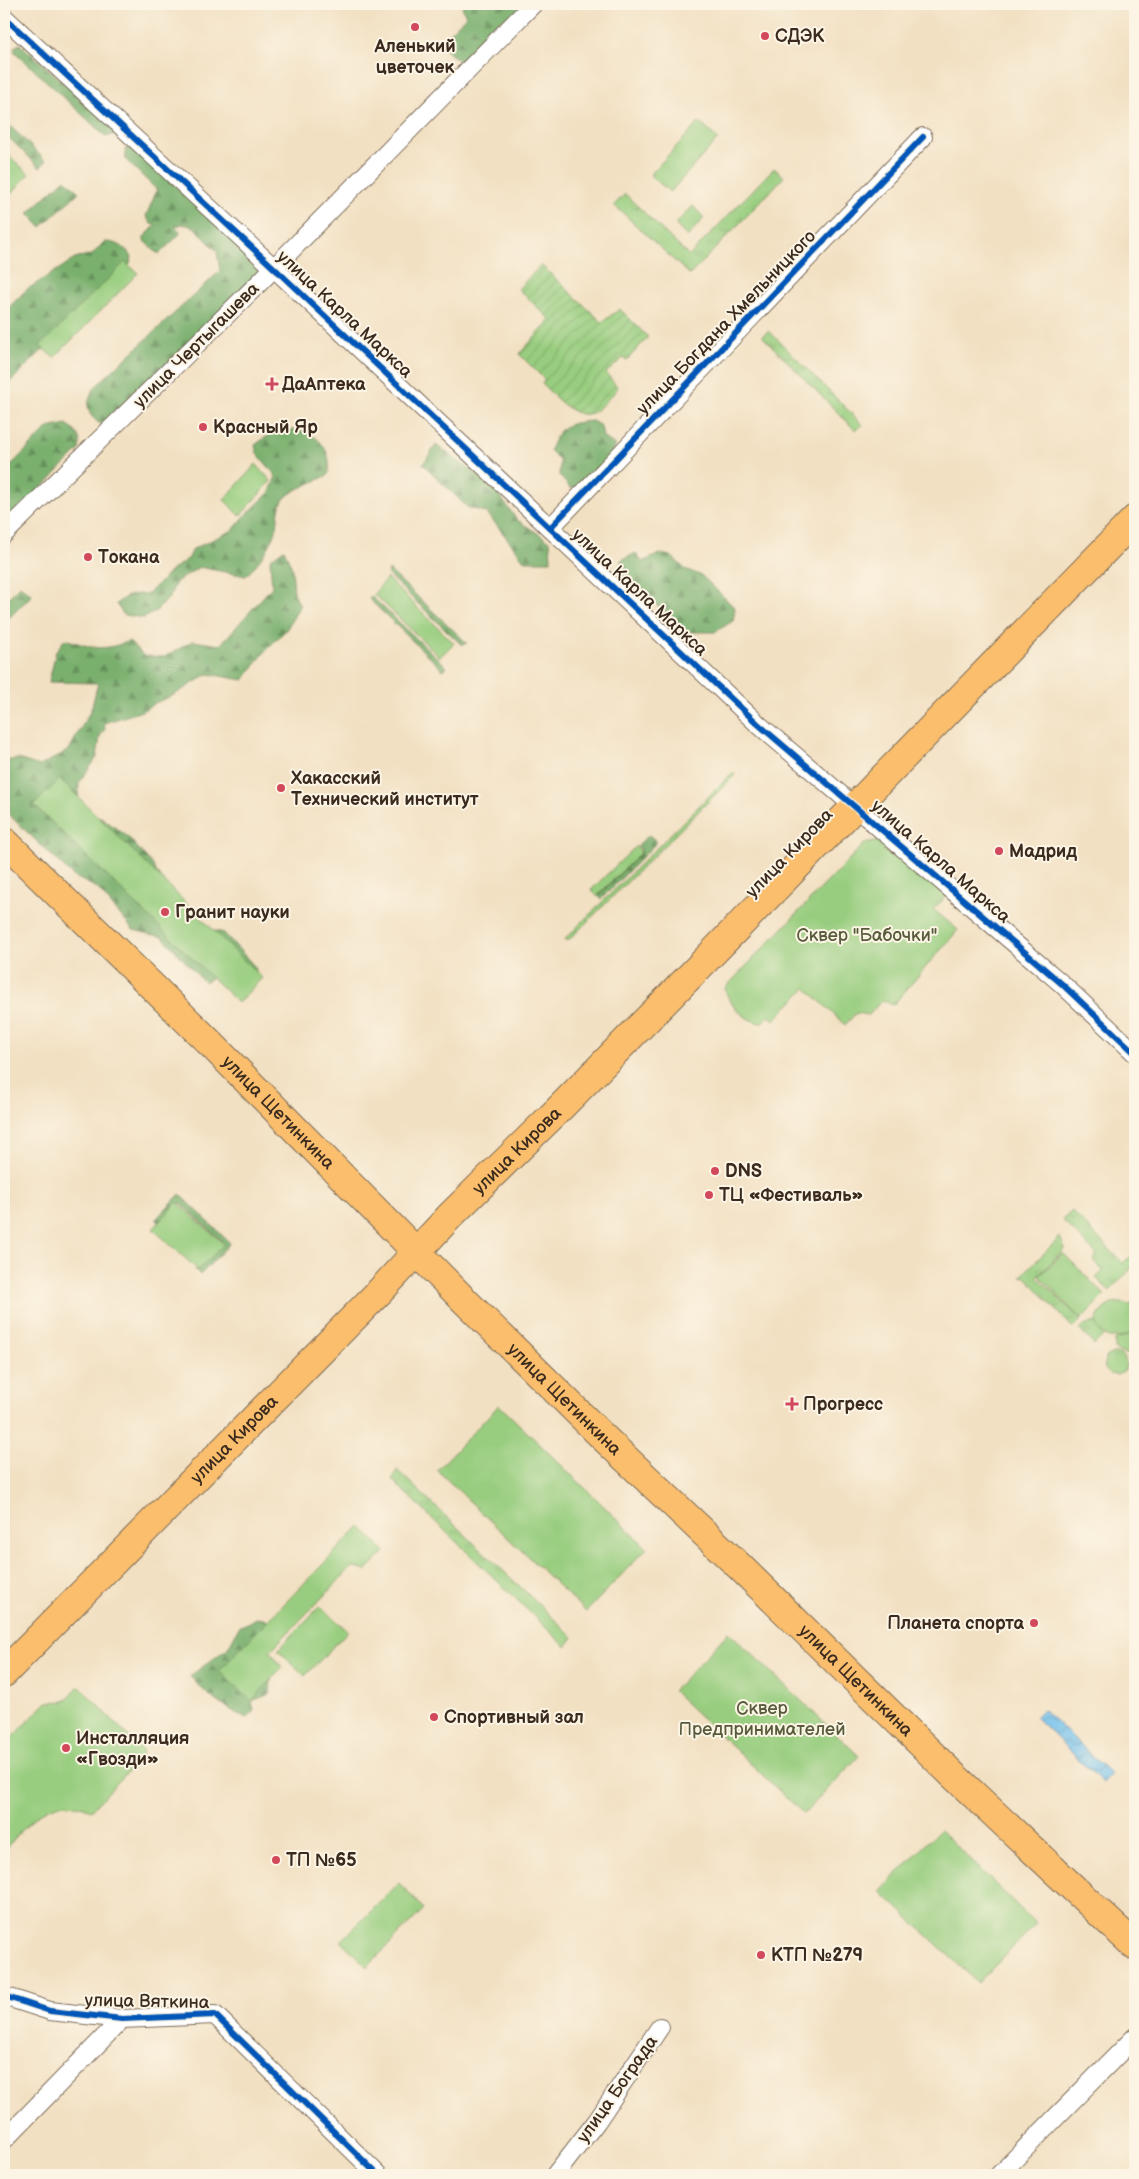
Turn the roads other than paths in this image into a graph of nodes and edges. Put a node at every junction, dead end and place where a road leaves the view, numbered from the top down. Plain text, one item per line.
1 (533, 4) edge
2 (4, 17) edge
3 (923, 137) dead end
4 (274, 268) junction
5 (1135, 519) edge
6 (550, 528) junction
7 (4, 534) edge
8 (855, 806) junction
9 (4, 841) edge
10 (1135, 1053) edge
11 (417, 1252) junction
12 (4, 1673) edge
13 (1135, 1946) edge
14 (4, 1996) edge
15 (122, 2019) junction
16 (660, 2027) dead end
17 (1135, 2037) edge
18 (4, 2140) edge
19 (378, 2175) edge
20 (555, 2175) edge
21 (999, 2175) edge

1 - 4 street, улица Чертыгашева
2 - 4 street, улица Карла Маркса
3 - 6 street, улица Богдана Хмельницкого
4 - 6 street, улица Карла Маркса
4 - 7 street, улица Чертыгашева
5 - 8 main road, улица Кирова
6 - 8 street, улица Карла Маркса
8 - 10 street, улица Карла Маркса
8 - 11 main road, улица Кирова
9 - 11 main road, улица Щетинкина
11 - 12 main road, улица Кирова
11 - 13 main road, улица Щетинкина
14 - 15 street, улица Вяткина
15 - 18 street
15 - 19 street, улица Вяткина
16 - 20 street, улица Бограда
17 - 21 street

